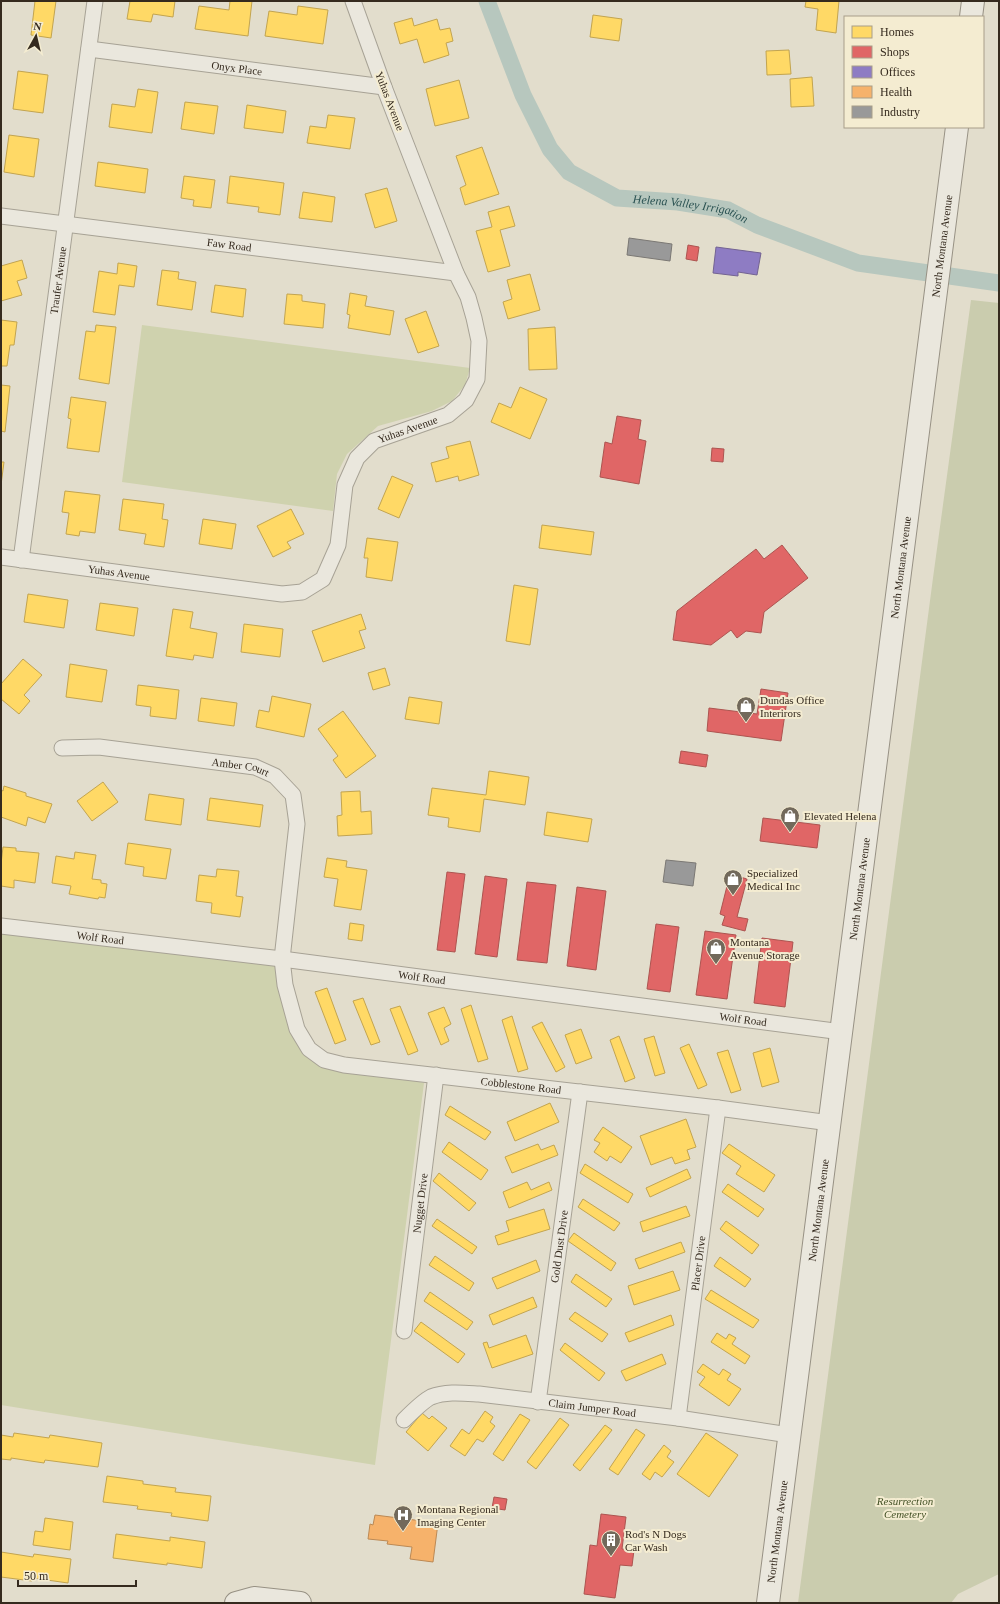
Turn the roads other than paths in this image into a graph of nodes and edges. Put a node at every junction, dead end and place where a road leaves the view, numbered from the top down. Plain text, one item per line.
1 (95, 1) edge
2 (353, 1) edge
3 (973, 1) edge
4 (971, 16) edge
5 (89, 49) junction
6 (384, 87) junction
7 (957, 128) edge
8 (1, 216) edge
9 (66, 224) junction
10 (456, 273) junction
11 (1, 556) edge
12 (21, 560) junction
13 (62, 748) dead end
14 (1, 926) edge
15 (282, 960) junction
16 (842, 1032) junction
17 (436, 1075) junction
18 (580, 1092) junction
19 (718, 1108) junction
20 (830, 1124) junction
21 (404, 1331) dead end
22 (538, 1402) junction
23 (678, 1418) junction
24 (404, 1420) dead end
25 (789, 1435) junction
26 (236, 1603) edge
27 (300, 1603) edge
28 (768, 1603) edge

1 - 5 street, Traufer Avenue
2 - 6 street, Yuhas Avenue
3 - 4 main road
5 - 6 street, Onyx Place
5 - 9 street, Traufer Avenue
6 - 10 street, Yuhas Avenue
7 - 16 main road, North Montana Avenue
8 - 9 street, Faw Road
9 - 10 street, Faw Road
9 - 12 street, Traufer Avenue
10 - 12 street, Yuhas Avenue
11 - 12 street, Yuhas Avenue
13 - 15 street, Amber Court
14 - 15 street, Wolf Road
15 - 16 street, Wolf Road
15 - 17 street, Cobblestone Road
16 - 20 main road, North Montana Avenue
17 - 18 street, Cobblestone Road
17 - 21 street, Nugget Drive
18 - 19 street, Cobblestone Road
18 - 22 street, Gold Dust Drive
19 - 20 street, Cobblestone Road
19 - 23 street, Placer Drive
20 - 25 main road, North Montana Avenue
22 - 23 street, Claim Jumper Road
22 - 24 street, Claim Jumper Road
23 - 25 street, Claim Jumper Road
25 - 28 main road, North Montana Avenue
26 - 27 main road

